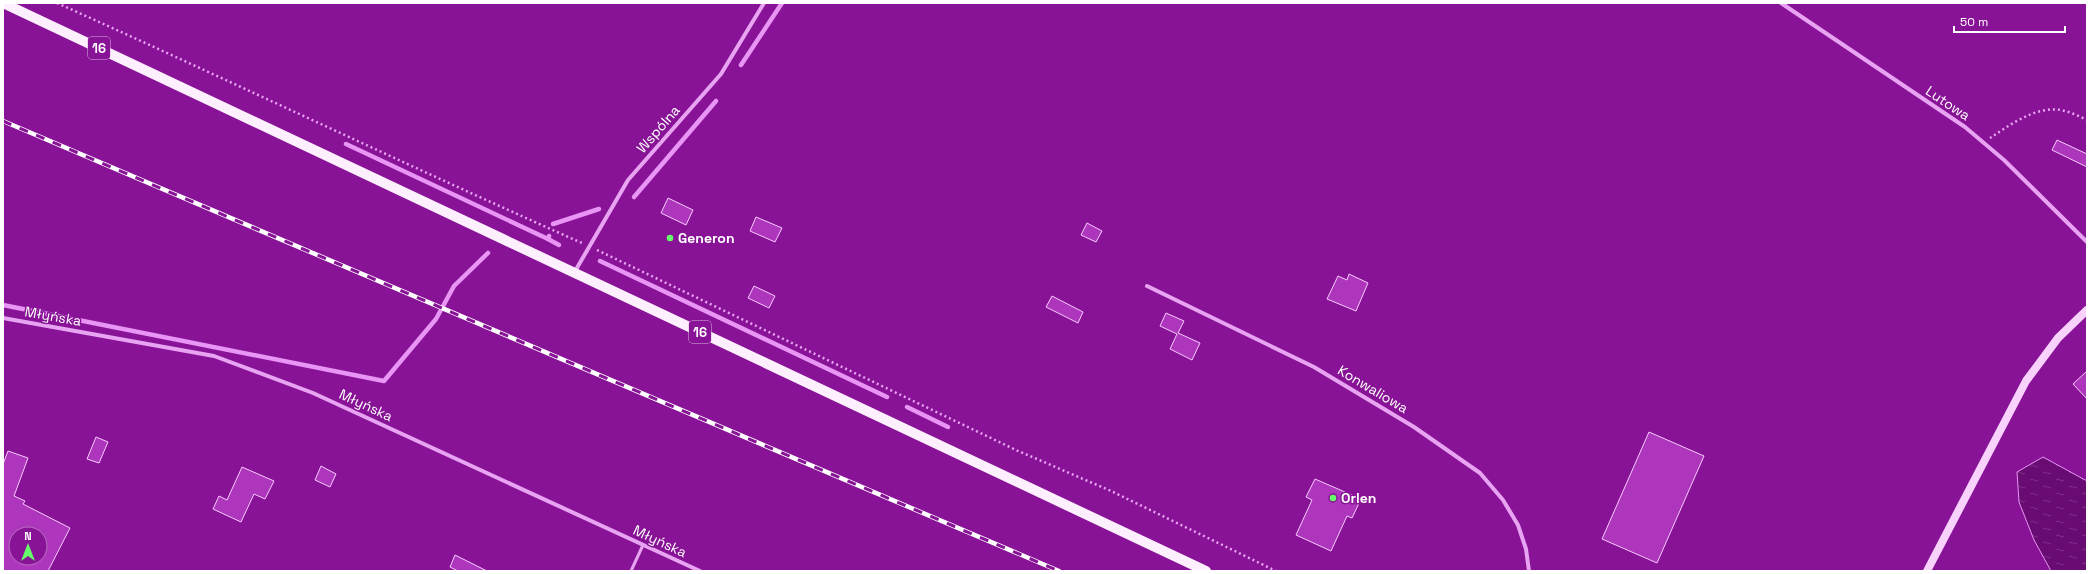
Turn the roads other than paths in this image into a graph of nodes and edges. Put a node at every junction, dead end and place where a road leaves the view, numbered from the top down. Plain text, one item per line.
1 (3, 3) edge
2 (764, 3) edge
3 (1781, 3) edge
4 (2087, 242) edge
5 (574, 273) junction
6 (1147, 286) dead end
7 (2087, 310) edge
8 (3, 318) edge
9 (643, 545) junction
10 (631, 571) edge
11 (700, 571) edge
12 (1206, 571) edge
13 (1529, 571) edge
14 (1927, 571) edge

1 - 5 main road, 16
2 - 5 street, Wspólna
3 - 4 street, Lutowa
5 - 12 main road, 16
6 - 13 street, Konwaliowa
7 - 14 main road
8 - 9 street, Młyńska
9 - 10 lane
9 - 11 street, Młyńska

